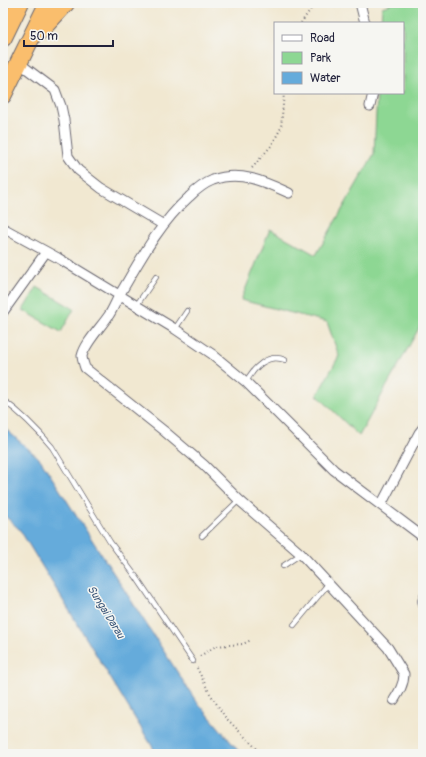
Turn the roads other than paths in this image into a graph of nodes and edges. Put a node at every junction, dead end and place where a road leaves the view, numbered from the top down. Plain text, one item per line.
1 (20, 3) edge
2 (48, 3) edge
3 (66, 3) edge
4 (360, 3) edge
5 (365, 22) edge
6 (3, 38) edge
7 (30, 40) junction
8 (19, 63) junction
9 (373, 94) edge
10 (3, 95) edge
11 (370, 106) dead end
12 (289, 193) dead end
13 (162, 224) junction
14 (3, 228) edge
15 (46, 252) junction
16 (156, 277) dead end
17 (119, 296) junction
18 (136, 306) junction
19 (187, 311) dead end
20 (3, 312) edge
21 (175, 329) junction
22 (285, 360) dead end
23 (246, 382) junction
24 (3, 400) edge
25 (423, 428) edge
26 (239, 500) junction
27 (381, 505) junction
28 (202, 536) dead end
29 (423, 537) edge
30 (302, 554) junction
31 (283, 566) dead end
32 (329, 583) junction
33 (423, 594) edge
34 (423, 611) edge
35 (294, 625) dead end
36 (193, 661) road end
37 (394, 700) dead end

1 - 6 highway
2 - 7 highway
3 - 7 highway
4 - 5 street
7 - 8 highway
8 - 10 highway
8 - 13 street
9 - 11 street
12 - 13 street
13 - 17 street
14 - 15 street
15 - 17 street
15 - 20 street
16 - 18 lane
17 - 18 street
17 - 26 street
18 - 21 street
19 - 21 lane
21 - 23 street
22 - 23 lane
23 - 27 street
24 - 36 lane
25 - 27 street
26 - 28 lane
26 - 30 street
27 - 29 street
30 - 31 lane
30 - 32 street
32 - 35 lane
32 - 37 street
33 - 34 lane

